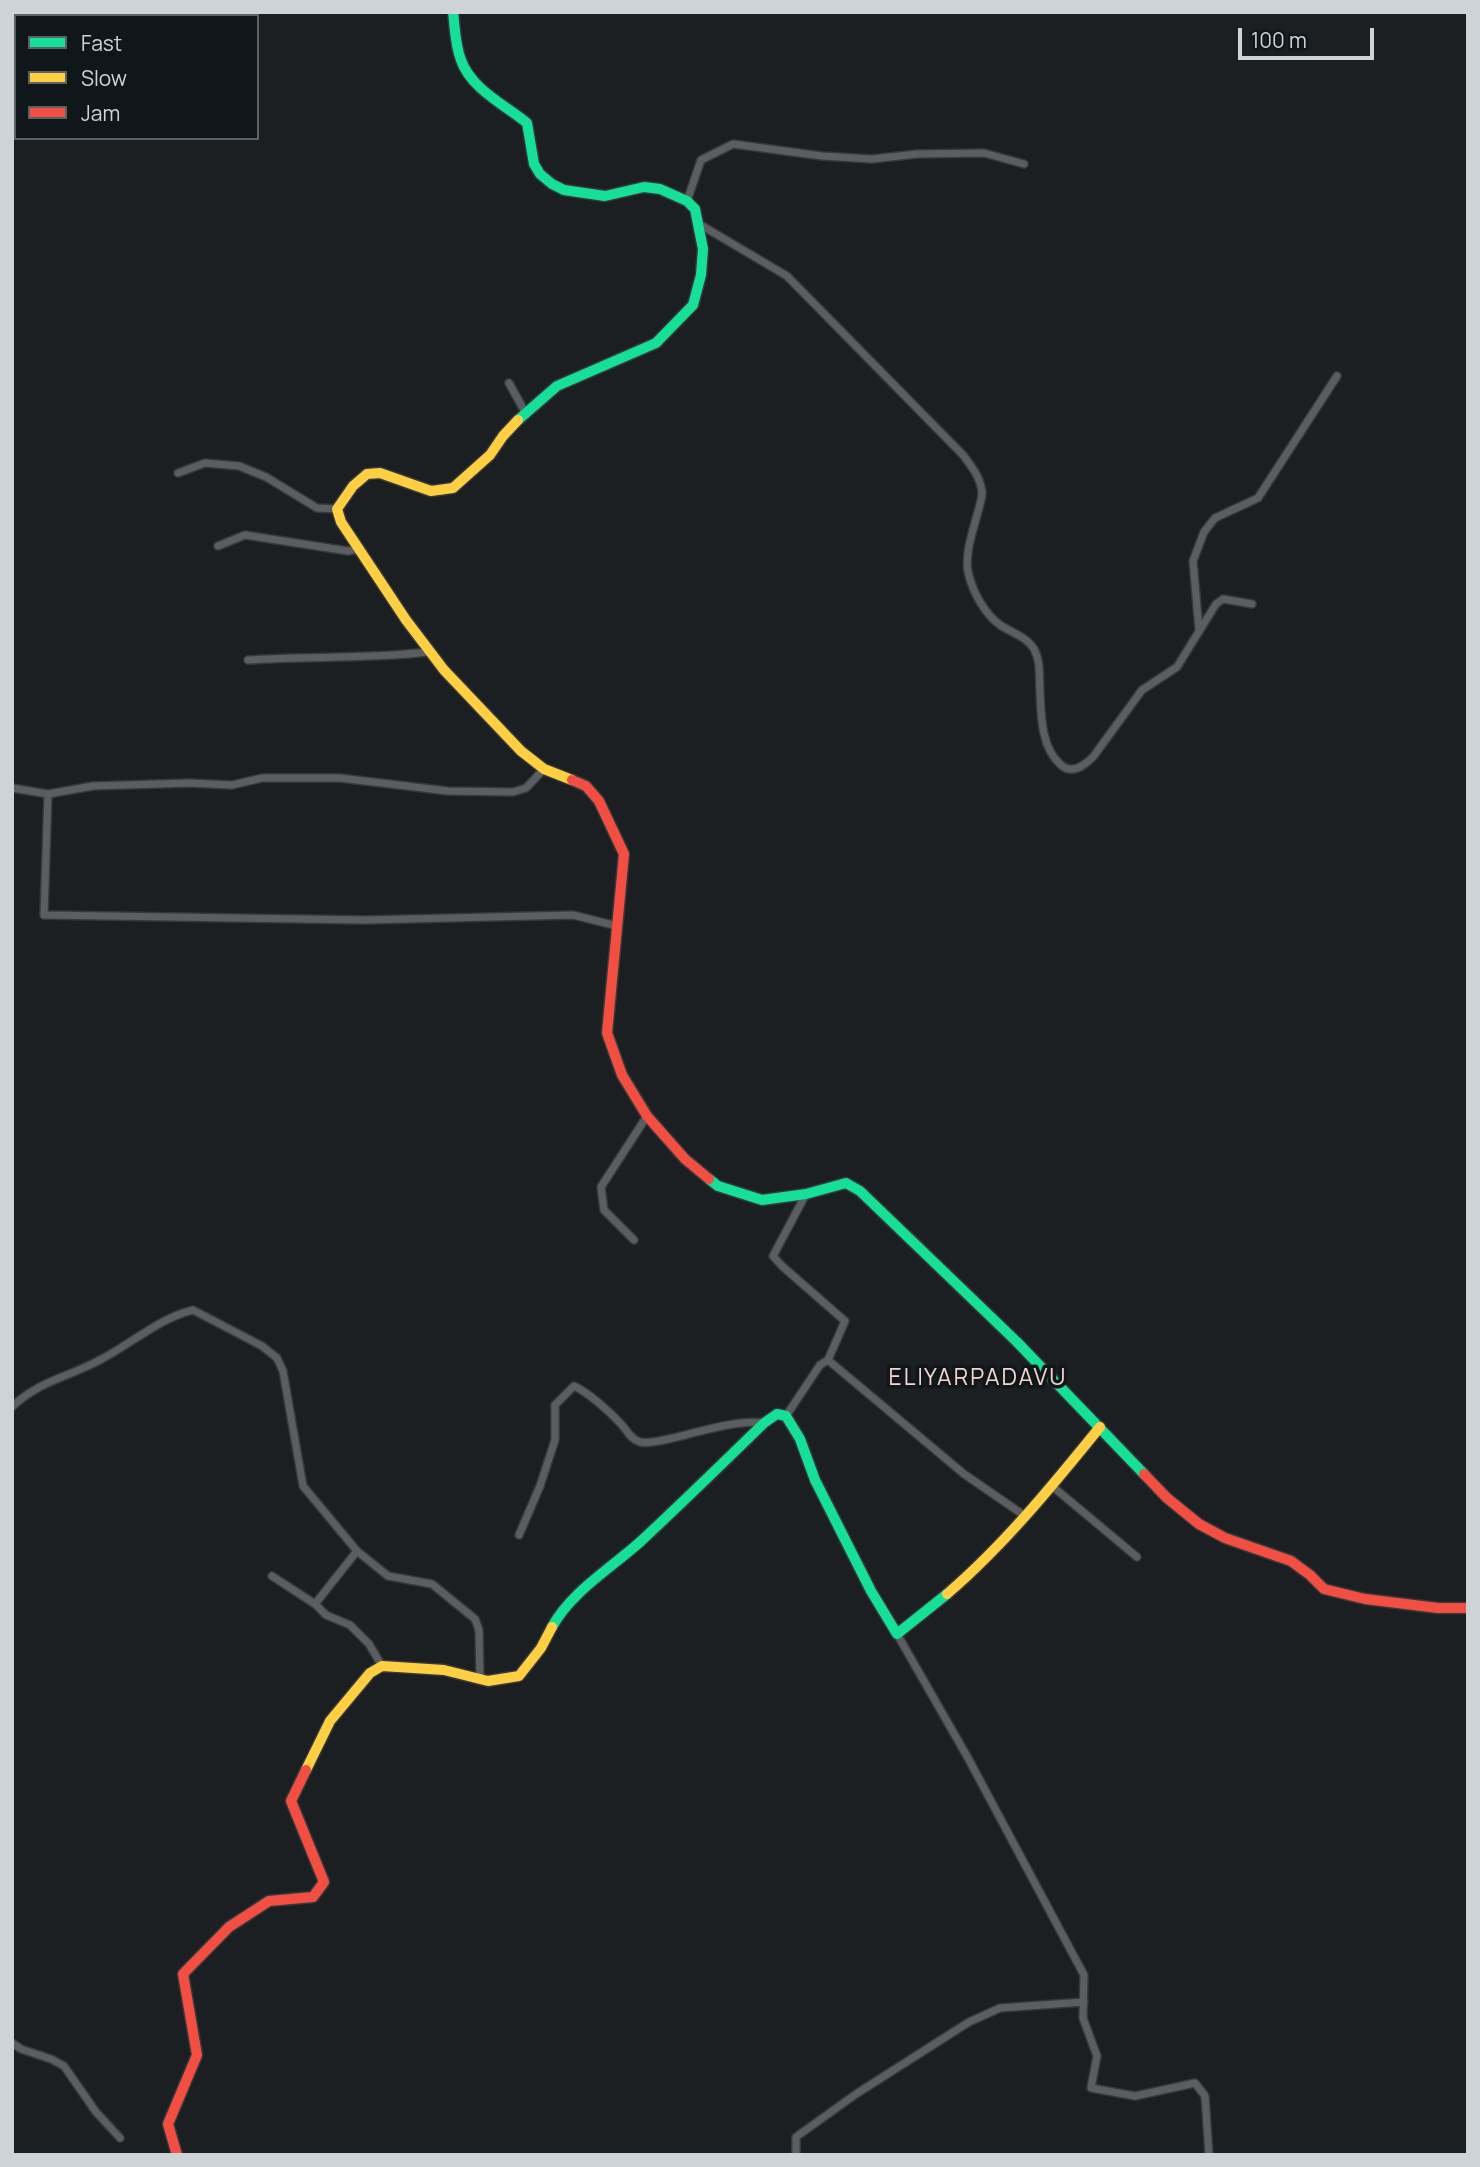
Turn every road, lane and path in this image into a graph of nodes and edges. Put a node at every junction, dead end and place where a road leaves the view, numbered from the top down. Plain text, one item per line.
1 (453, 12) edge
2 (1024, 164) dead end
3 (687, 201) junction
4 (699, 224) junction
5 (1337, 376) dead end
6 (509, 383) dead end
7 (525, 412) junction
8 (177, 473) dead end
9 (337, 509) junction
10 (218, 546) dead end
11 (360, 549) junction
12 (1252, 604) dead end
13 (1199, 629) junction
14 (428, 652) junction
15 (248, 660) dead end
16 (544, 769) junction
17 (12, 788) edge
18 (48, 794) junction
19 (617, 926) junction
20 (647, 1116) junction
21 (806, 1194) junction
22 (634, 1240) dead end
23 (828, 1360) junction
24 (12, 1407) edge
25 (786, 1416) junction
26 (764, 1423) junction
27 (1100, 1427) junction
28 (1052, 1486) junction
29 (1025, 1516) junction
30 (519, 1535) dead end
31 (357, 1551) junction
32 (1137, 1557) dead end
33 (272, 1576) dead end
34 (315, 1604) junction
35 (1468, 1608) edge
36 (897, 1634) junction
37 (382, 1666) junction
38 (480, 1680) junction
39 (1084, 2001) junction
40 (12, 2043) edge
41 (120, 2138) dead end
42 (177, 2155) edge
43 (796, 2155) edge
44 (1209, 2155) edge

1 - 3 main road
2 - 3 street
3 - 4 main road
4 - 7 main road
4 - 13 street
5 - 13 street
6 - 7 street
7 - 9 main road
8 - 9 street
9 - 11 main road
10 - 11 street
11 - 14 main road
12 - 13 street
14 - 15 street
14 - 16 main road
16 - 18 street
16 - 19 main road
17 - 18 street
18 - 19 street
19 - 20 main road
20 - 21 main road
20 - 22 street
21 - 23 street
21 - 27 main road
23 - 25 street
23 - 29 street
24 - 31 street
25 - 26 main road
25 - 36 main road
26 - 30 street
26 - 38 main road
27 - 28 main road
27 - 35 main road
28 - 29 main road
28 - 32 street
29 - 36 main road
31 - 34 street
31 - 38 street
33 - 34 street
34 - 37 street
36 - 39 street
37 - 38 main road
37 - 42 main road
39 - 43 street
39 - 44 street
40 - 41 street

